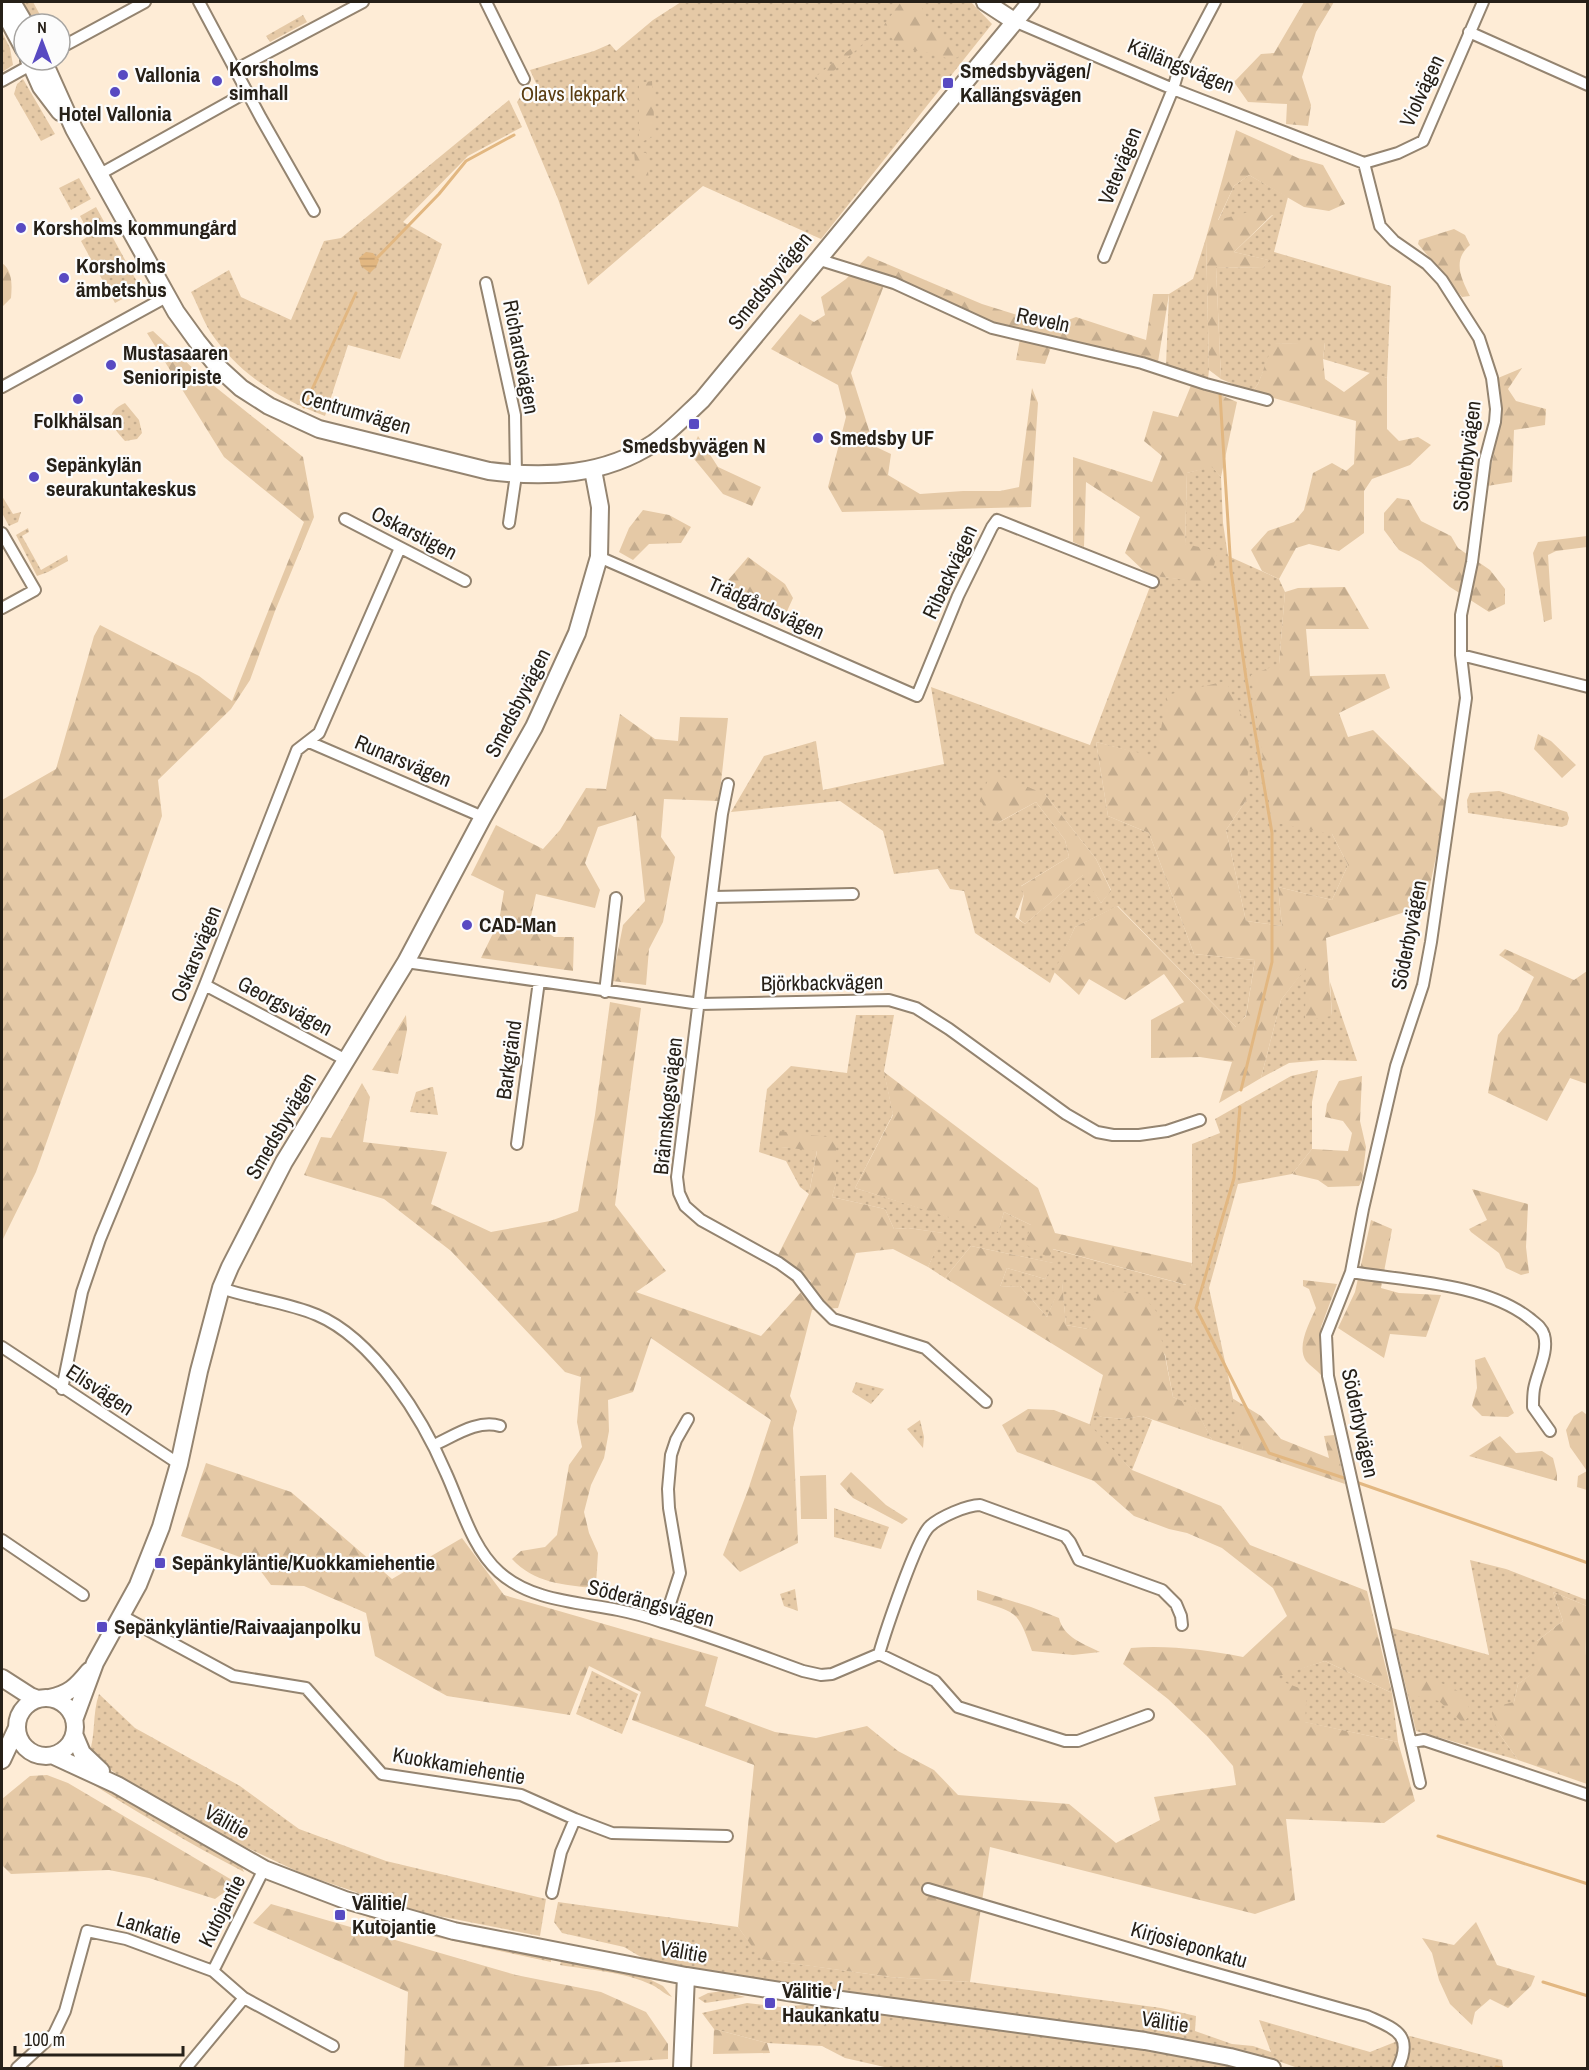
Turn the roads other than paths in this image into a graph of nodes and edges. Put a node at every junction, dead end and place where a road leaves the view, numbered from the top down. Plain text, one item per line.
1 (145, 2) edge
2 (199, 2) edge
3 (363, 2) edge
4 (486, 2) edge
5 (986, 2) edge
6 (1031, 2) edge
7 (1215, 2) edge
8 (1483, 2) edge
9 (2, 8) edge
10 (1014, 21) junction
11 (12, 26) edge
12 (1469, 32) junction
13 (72, 42) edge
14 (235, 70) junction
15 (15, 72) edge
16 (38, 72) edge
17 (524, 79) dead end
18 (2, 81) edge
19 (1587, 85) edge
20 (1173, 89) junction
21 (247, 92) junction
22 (1364, 163) junction
23 (100, 174) junction
24 (314, 212) dead end
25 (1104, 257) dead end
26 (817, 259) junction
27 (486, 283) dead end
28 (168, 296) junction
29 (2, 387) edge
30 (1267, 400) dead end
31 (593, 470) junction
32 (516, 475) junction
33 (345, 519) dead end
34 (509, 523) dead end
35 (2, 533) edge
36 (400, 548) junction
37 (599, 557) junction
38 (465, 581) dead end
39 (1153, 582) dead end
40 (2, 609) edge
41 (1461, 655) junction
42 (1587, 687) edge
43 (917, 696) joint
44 (309, 741) junction
45 (728, 784) dead end
46 (483, 817) junction
47 (853, 894) dead end
48 (712, 897) junction
49 (616, 898) dead end
50 (406, 962) junction
51 (539, 981) junction
52 (205, 985) junction
53 (605, 992) junction
54 (700, 1004) junction
55 (346, 1060) junction
56 (1200, 1120) dead end
57 (517, 1144) dead end
58 (1352, 1272) junction
59 (221, 1288) junction
60 (2, 1347) edge
61 (62, 1389) junction
62 (986, 1402) dead end
63 (688, 1419) dead end
64 (500, 1426) dead end
65 (1550, 1431) dead end
66 (434, 1445) junction
67 (178, 1464) junction
68 (2, 1540) edge
69 (83, 1595) dead end
70 (122, 1616) junction
71 (664, 1622) junction
72 (1182, 1625) dead end
73 (879, 1654) junction
74 (95, 1663) junction
75 (2, 1678) edge
76 (2, 1684) edge
77 (44, 1699) junction
78 (1148, 1715) dead end
79 (17, 1724) junction
80 (74, 1727) junction
81 (1412, 1742) junction
82 (28, 1751) junction
83 (54, 1756) junction
84 (2, 1762) edge
85 (1420, 1783) dead end
86 (117, 1785) junction
87 (1587, 1796) edge
88 (575, 1819) junction
89 (727, 1836) dead end
90 (264, 1869) junction
91 (928, 1889) dead end
92 (552, 1893) dead end
93 (213, 1971) junction
94 (686, 1976) junction
95 (243, 1998) junction
96 (333, 2046) dead end
97 (17, 2068) edge
98 (186, 2068) edge
99 (682, 2068) edge
100 (1272, 2068) edge
101 (1398, 2068) edge

1 - 13 street
2 - 14 street
3 - 14 street
4 - 17 street
5 - 10 main road, Källängsvägen
6 - 10 main road, Smedsbyvägen
7 - 20 street, Vetevägen
8 - 12 street, Violvägen
9 - 11 main road, Centrumvägen
10 - 20 street, Källängsvägen
10 - 26 main road, Smedsbyvägen
12 - 19 street
12 - 22 street, Violvägen
14 - 21 street
15 - 18 street
16 - 23 main road, Centrumvägen
20 - 22 street, Källängsvägen
20 - 25 street, Vetevägen
21 - 23 street
21 - 24 street
22 - 41 street, Söderbyvägen
23 - 28 main road, Centrumvägen
26 - 30 street, Reveln
26 - 31 main road, Smedsbyvägen
27 - 32 street, Richardsvägen
28 - 29 street
28 - 32 main road, Centrumvägen
31 - 32 main road, Centrumvägen
31 - 37 main road, Smedsbyvägen
32 - 34 street
33 - 36 street, Oskarstigen
35 - 40 street
36 - 38 street, Oskarstigen
36 - 44 street, Oskarsvägen
37 - 43 street, Trädgårdsvägen
37 - 46 main road, Smedsbyvägen
39 - 43 street, Ribackvägen
41 - 42 street
41 - 58 street, Söderbyvägen
44 - 46 street, Runarsvägen
44 - 52 street, Oskarsvägen
45 - 48 street, Brännskogsvägen
46 - 50 main road, Smedsbyvägen
47 - 48 street
48 - 54 street, Brännskogsvägen
49 - 53 street
50 - 51 street, Björkbackvägen
50 - 55 main road, Smedsbyvägen
51 - 53 street, Björkbackvägen
51 - 57 street, Barkgränd
52 - 55 street, Georgsvägen
52 - 61 street, Oskarsvägen
53 - 54 street, Björkbackvägen
54 - 56 street, Björkbackvägen
54 - 62 street, Brännskogsvägen
55 - 59 main road, Smedsbyvägen
58 - 65 street
58 - 81 street, Söderbyvägen
59 - 66 street, Söderängsvägen
59 - 67 main road, Smedsbyvägen
60 - 61 street, Elisvägen
61 - 67 street, Elisvägen
63 - 71 street
64 - 66 street
66 - 71 street, Söderängsvägen
67 - 70 main road, Smedsbyvägen
68 - 69 street
70 - 74 main road, Smedsbyvägen
70 - 88 street, Kuokkamiehentie
71 - 73 street, Söderängsvägen
72 - 73 street
73 - 78 street
74 - 77 main road
74 - 80 main road
75 - 77 main road
76 - 79 main road
77 - 79 main road
77 - 80 main road
79 - 82 main road
79 - 84 main road
80 - 83 main road
80 - 86 main road, Välitie
81 - 85 street, Söderbyvägen
81 - 87 street
82 - 83 main road
82 - 84 main road
83 - 86 main road, Välitie
86 - 90 main road, Välitie
88 - 89 street, Kuokkamiehentie
88 - 92 street
90 - 93 street, Kutojantie
90 - 94 main road, Välitie
91 - 101 street, Kirjosieponkatu
93 - 95 street, Lankatie
93 - 97 street, Lankatie
94 - 99 main road
94 - 100 main road, Välitie
95 - 96 street, Lankatie
95 - 98 street

